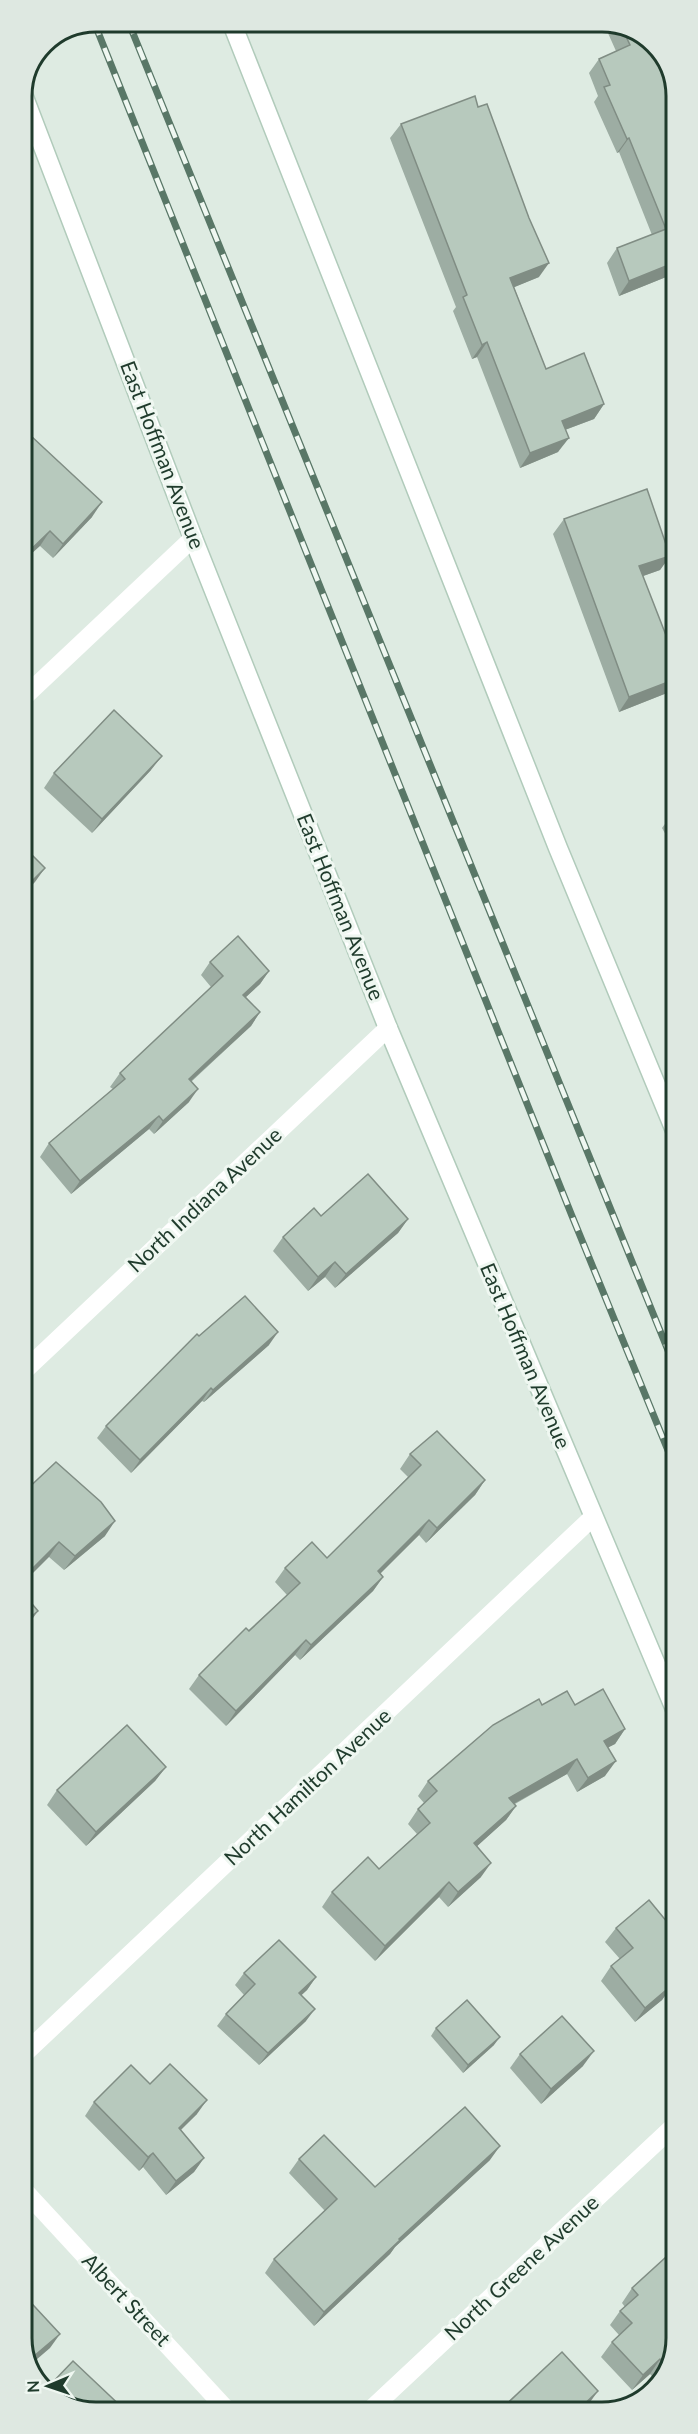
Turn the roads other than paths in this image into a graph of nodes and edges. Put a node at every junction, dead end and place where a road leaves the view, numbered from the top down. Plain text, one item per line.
1 (235, 32) edge
2 (32, 118) edge
3 (193, 538) junction
4 (32, 690) edge
5 (388, 1029) junction
6 (666, 1109) edge
7 (32, 1364) edge
8 (593, 1517) junction
9 (666, 1688) edge
10 (32, 2047) edge
11 (666, 2133) edge
12 (32, 2199) edge
13 (220, 2402) edge
14 (379, 2402) edge

1 - 6 street
2 - 3 street, East Hoffman Avenue
3 - 4 street
3 - 5 street, East Hoffman Avenue
5 - 7 street, North Indiana Avenue
5 - 8 street, East Hoffman Avenue
8 - 9 street, East Hoffman Avenue
8 - 10 street, North Hamilton Avenue
11 - 14 street, North Greene Avenue
12 - 13 street, Albert Street

